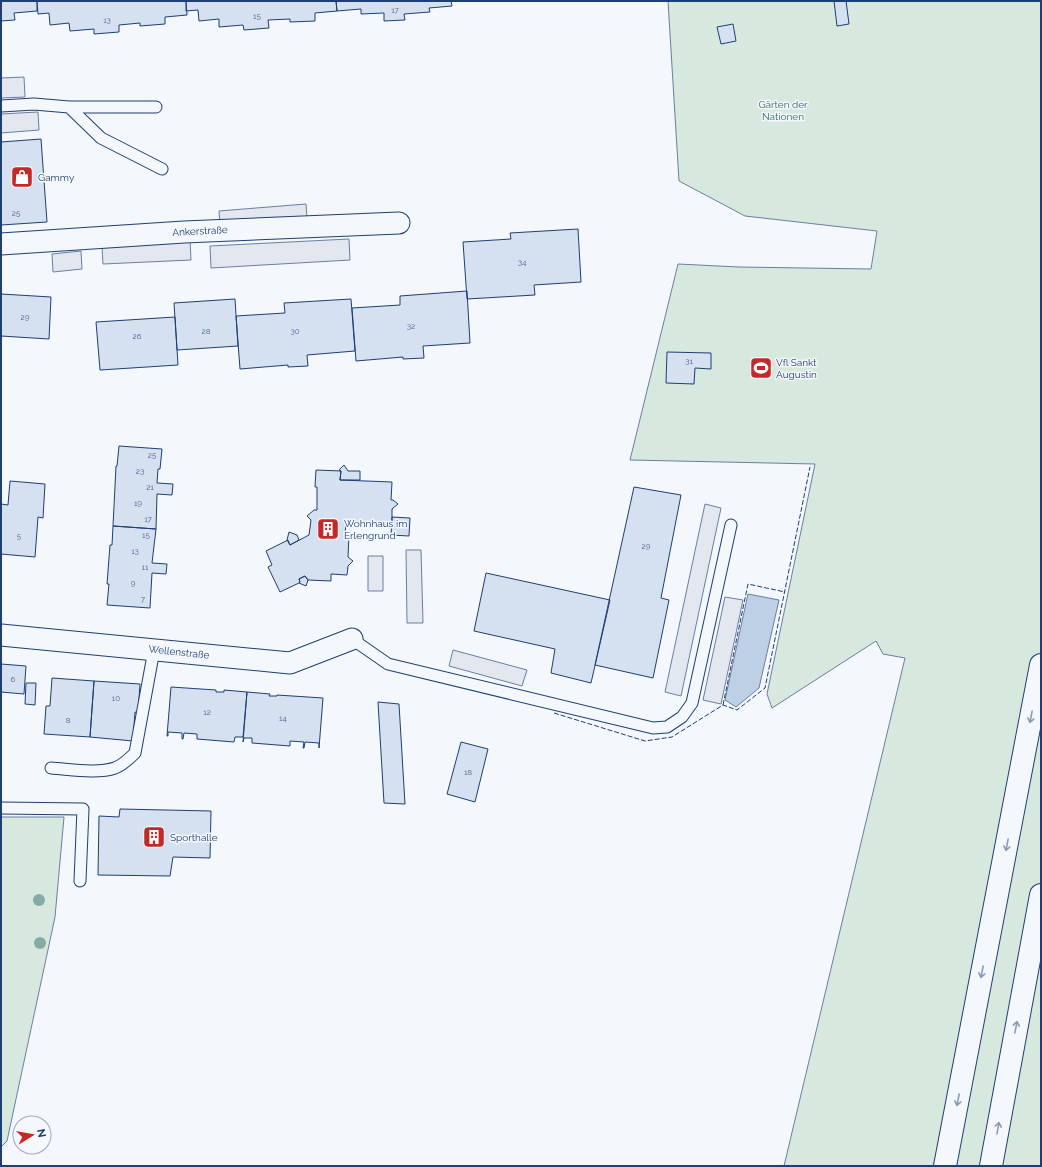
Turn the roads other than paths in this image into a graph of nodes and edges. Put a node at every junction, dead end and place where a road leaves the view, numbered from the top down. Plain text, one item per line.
1 (1, 106) edge
2 (69, 107) junction
3 (156, 107) dead end
4 (162, 169) dead end
5 (399, 223) dead end
6 (1, 244) edge
7 (731, 525) dead end
8 (1, 635) edge
9 (352, 639) joint
10 (154, 650) junction
11 (1041, 665) edge
12 (51, 768) dead end
13 (1, 808) edge
14 (80, 881) dead end
15 (1041, 896) edge
16 (945, 1166) edge
17 (991, 1166) edge

1 - 2 lane
2 - 3 lane
2 - 4 lane
5 - 6 street, Ankerstraße
7 - 9 lane
8 - 10 street, Wellenstraße
9 - 10 street, Wellenstraße
10 - 12 lane
11 -> 16 highway
13 - 14 lane
17 -> 15 highway

